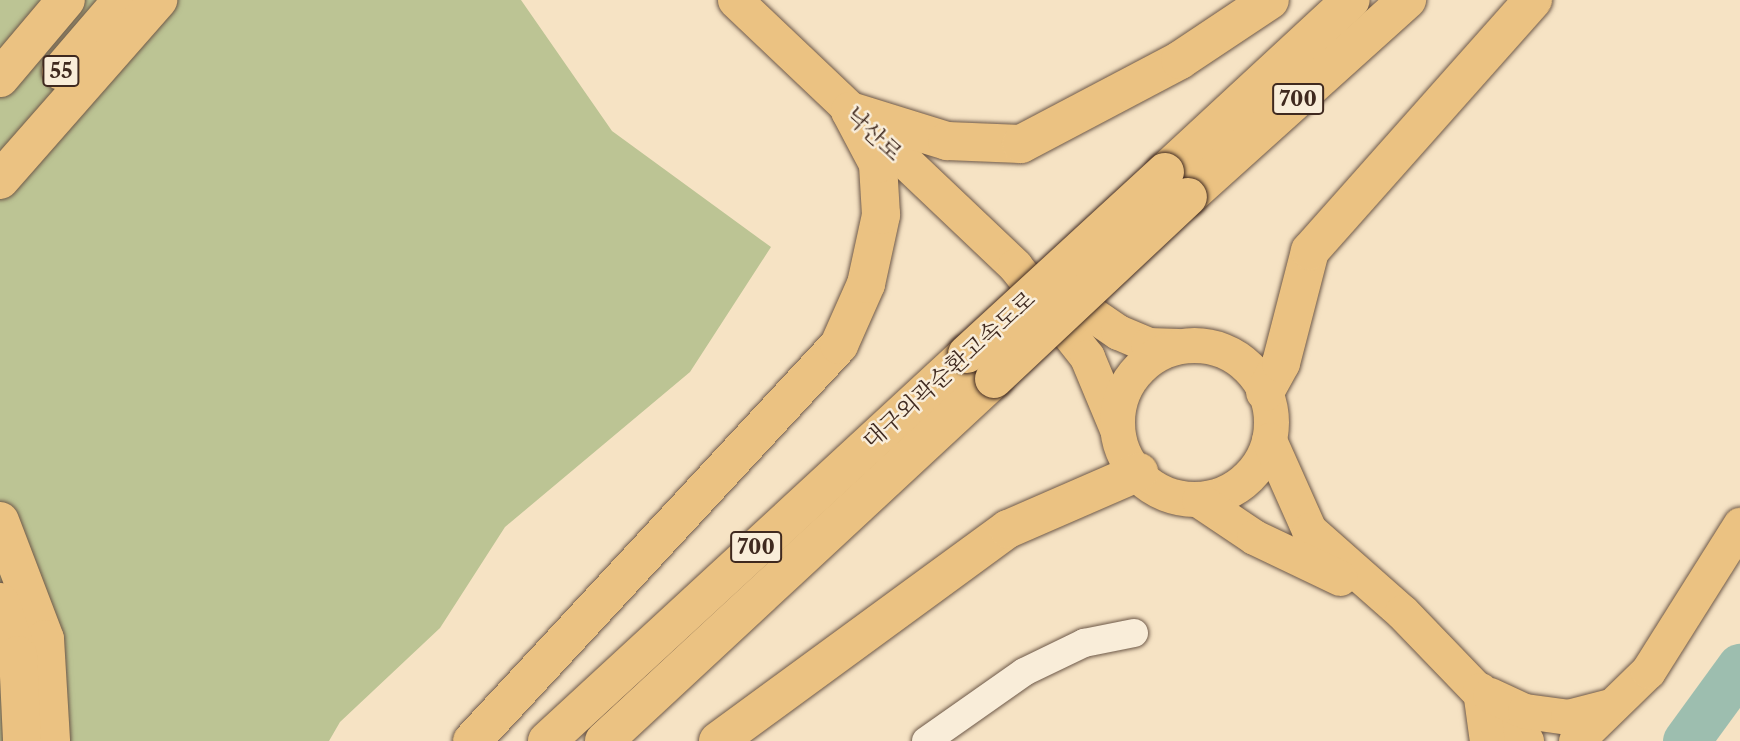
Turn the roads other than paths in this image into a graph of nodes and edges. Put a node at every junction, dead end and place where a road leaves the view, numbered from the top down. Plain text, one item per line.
1 (66, 0) edge
2 (122, 0) edge
3 (158, 0) edge
4 (735, 0) edge
5 (1270, 0) edge
6 (1351, 0) edge
7 (1407, 0) edge
8 (1533, 0) edge
9 (0, 78) edge
10 (850, 111) junction
11 (0, 142) edge
12 (0, 180) edge
13 (1177, 185) junction
14 (1016, 266) junction
15 (1178, 346) junction
16 (980, 366) junction
17 (1265, 392) junction
18 (1117, 429) junction
19 (1269, 440) junction
20 (1139, 472) junction
21 (1199, 500) junction
22 (0, 521) edge
23 (1740, 525) edge
24 (0, 602) edge
25 (1402, 612) junction
26 (1134, 633) dead end
27 (1480, 690) junction
28 (1614, 705) junction
29 (22, 741) edge
30 (51, 741) edge
31 (472, 741) edge
32 (547, 741) edge
33 (604, 741) edge
34 (718, 741) edge
35 (926, 741) edge
36 (1488, 741) edge
37 (1526, 741) edge
38 (1576, 741) edge

1 - 9 highway, 55
2 - 11 highway, 55
3 - 12 highway
4 - 10 main road, 낙산로
5 - 10 highway
6 - 13 highway, 대구외곽순환고속도로 / 700
7 - 13 highway, 대구외곽순환고속도로 / 700
8 - 17 highway
10 - 14 main road, 낙산로
10 - 31 highway
13 - 16 highway, 대구외곽순환고속도로 / 700, bridge
14 - 15 main road
14 - 18 main road
15 - 17 main road
15 - 18 main road
16 - 32 highway, 대구외곽순환고속도로 / 700
16 - 33 highway, 대구외곽순환고속도로 / 700
17 - 19 main road
18 - 20 main road
19 - 21 main road
19 - 25 main road
20 - 21 main road
20 - 34 highway
21 - 25 main road
22 - 30 highway
23 - 28 main road
24 - 29 highway
25 - 27 main road
26 - 35 street
27 - 28 main road
27 - 36 main road
27 - 37 main road
28 - 38 main road

